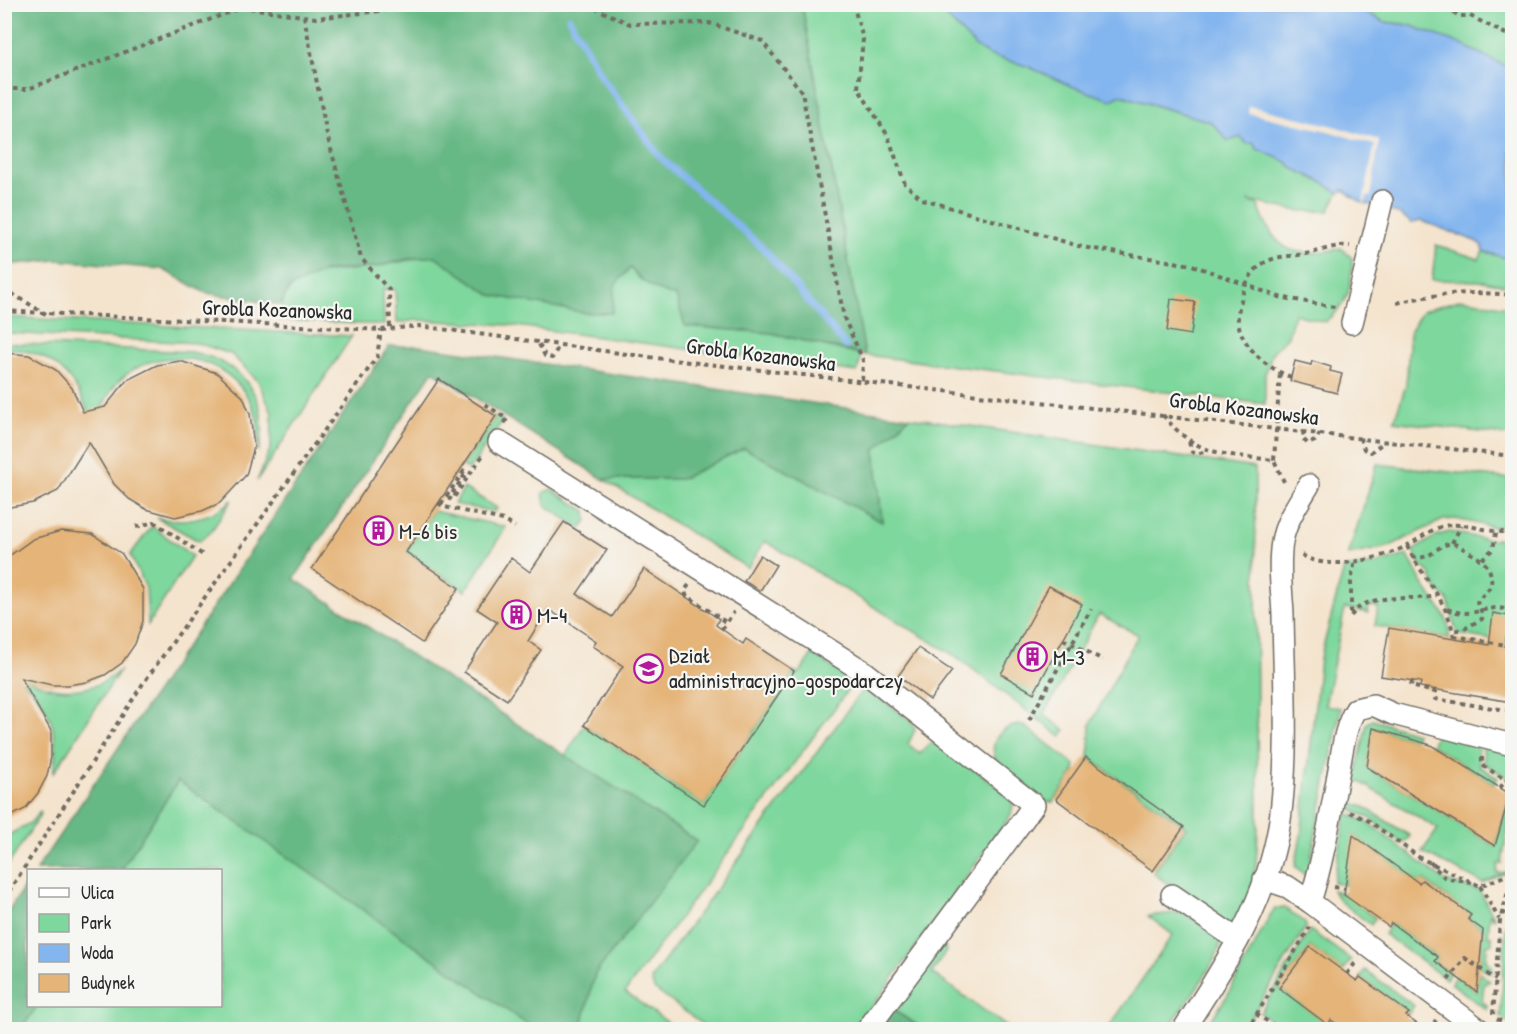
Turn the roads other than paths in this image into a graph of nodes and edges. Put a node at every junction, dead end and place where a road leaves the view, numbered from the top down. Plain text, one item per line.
1 (1382, 201) dead end
2 (1355, 314) road end
3 (499, 442) dead end
4 (1309, 485) dead end
5 (1512, 745) edge
6 (1264, 879) junction
7 (1172, 895) dead end
8 (1310, 902) junction
9 (1238, 939) junction
10 (1488, 1022) edge
11 (867, 1029) edge
12 (1183, 1029) edge

1 - 2 street
3 - 11 street
4 - 6 street
5 - 8 street
6 - 8 street
6 - 9 street
7 - 9 street
8 - 10 street
9 - 12 street

